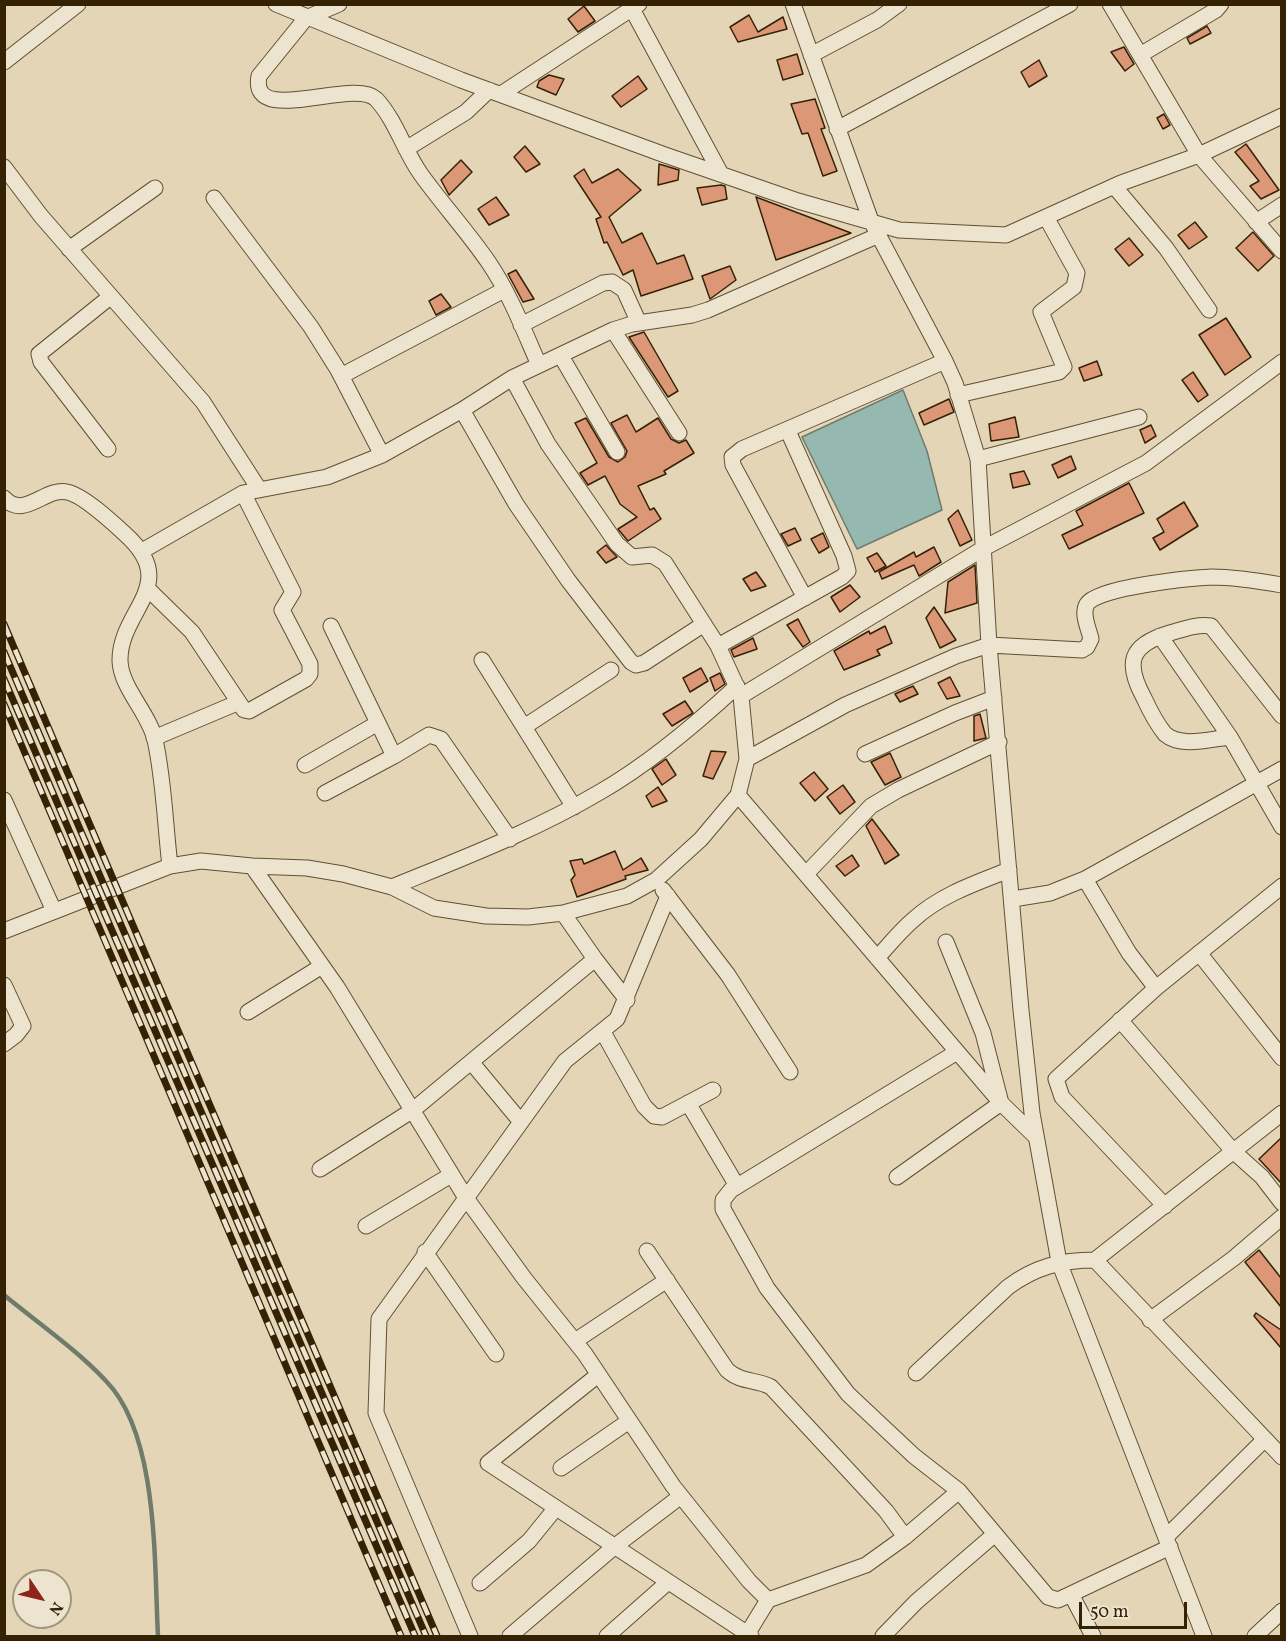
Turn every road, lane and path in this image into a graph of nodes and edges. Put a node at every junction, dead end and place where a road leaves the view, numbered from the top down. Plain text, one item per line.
1 (78, 4) edge
2 (276, 4) edge
3 (339, 4) edge
4 (793, 4) edge
5 (899, 4) edge
6 (1070, 4) edge
7 (1110, 4) edge
8 (1221, 4) edge
9 (636, 6) edge
10 (306, 18) junction
11 (811, 55) junction
12 (1140, 55) junction
13 (4, 62) edge
14 (495, 92) junction
15 (1281, 116) edge
16 (837, 129) junction
17 (406, 149) junction
18 (1199, 155) junction
19 (4, 167) edge
20 (721, 174) junction
21 (1114, 186) junction
22 (155, 188) dead end
23 (214, 198) dead end
24 (1281, 205) edge
25 (1046, 217) junction
26 (871, 221) junction
27 (1256, 222) junction
28 (879, 235) junction
29 (69, 249) junction
30 (1281, 251) edge
31 (504, 290) junction
32 (110, 297) junction
33 (1209, 310) dead end
34 (639, 323) junction
35 (521, 325) junction
36 (613, 330) junction
37 (561, 356) junction
38 (945, 361) junction
39 (1281, 362) edge
40 (539, 365) junction
41 (340, 375) junction
42 (512, 378) junction
43 (958, 395) junction
44 (462, 410) junction
45 (1138, 417) dead end
46 (788, 431) junction
47 (679, 433) dead end
48 (108, 450) dead end
49 (617, 452) dead end
50 (382, 455) junction
51 (978, 459) junction
52 (260, 489) junction
53 (243, 493) junction
54 (4, 498) edge
55 (984, 548) junction
56 (142, 551) junction
57 (1281, 585) edge
58 (148, 589) junction
59 (805, 598) junction
60 (704, 624) junction
61 (332, 626) dead end
62 (1160, 636) junction
63 (989, 645) junction
64 (718, 646) junction
65 (482, 660) dead end
66 (611, 670) dead end
67 (739, 691) junction
68 (994, 698) junction
69 (237, 703) junction
70 (1281, 716) edge
71 (378, 723) junction
72 (524, 727) junction
73 (1230, 737) junction
74 (154, 738) junction
75 (999, 742) junction
76 (865, 754) dead end
77 (394, 756) junction
78 (747, 759) junction
79 (305, 765) dead end
80 (1281, 770) edge
81 (1258, 785) junction
82 (325, 793) dead end
83 (738, 795) junction
84 (4, 800) edge
85 (574, 807) junction
86 (1281, 827) edge
87 (510, 839) junction
88 (170, 866) junction
89 (252, 867) junction
90 (1010, 870) junction
91 (806, 874) junction
92 (1085, 879) junction
93 (656, 880) junction
94 (1281, 885) edge
95 (392, 887) junction
96 (668, 896) junction
97 (1013, 899) junction
98 (54, 911) junction
99 (564, 913) junction
100 (4, 931) edge
101 (946, 942) dead end
102 (1199, 953) junction
103 (877, 958) junction
104 (595, 959) junction
105 (322, 966) junction
106 (4, 985) edge
107 (1156, 988) junction
108 (627, 1000) junction
109 (248, 1012) dead end
110 (1120, 1020) junction
111 (603, 1032) junction
112 (4, 1044) edge
113 (957, 1052) junction
114 (1281, 1058) edge
115 (472, 1063) junction
116 (790, 1072) dead end
117 (713, 1090) dead end
118 (688, 1103) junction
119 (1001, 1103) junction
120 (413, 1110) junction
121 (1281, 1113) edge
122 (522, 1122) junction
123 (1036, 1137) junction
124 (1233, 1151) junction
125 (320, 1169) dead end
126 (451, 1175) junction
127 (897, 1177) dead end
128 (736, 1186) junction
129 (466, 1198) junction
130 (1281, 1203) edge
131 (1165, 1206) junction
132 (1281, 1218) edge
133 (366, 1226) dead end
134 (647, 1251) dead end
135 (425, 1252) junction
136 (1095, 1260) junction
137 (1059, 1262) junction
138 (667, 1280) junction
139 (1150, 1320) junction
140 (575, 1341) junction
141 (496, 1354) dead end
142 (916, 1373) dead end
143 (598, 1375) junction
144 (629, 1421) junction
145 (1264, 1440) junction
146 (1281, 1457) edge
147 (561, 1468) dead end
148 (959, 1491) junction
149 (681, 1496) junction
150 (555, 1509) junction
151 (995, 1534) junction
152 (905, 1537) junction
153 (1168, 1542) junction
154 (614, 1547) junction
155 (480, 1583) dead end
156 (667, 1583) junction
157 (1071, 1594) junction
158 (768, 1600) junction
159 (1281, 1611) edge
160 (470, 1636) edge
161 (510, 1636) edge
162 (607, 1636) edge
163 (748, 1636) edge
164 (883, 1636) edge
165 (1093, 1636) edge
166 (1204, 1636) edge
167 (1255, 1636) edge

1 - 13 street
2 - 10 street
3 - 10 street
4 - 11 street
5 - 11 street
6 - 16 street
7 - 12 street
8 - 12 street
9 - 14 street
9 - 20 street
10 - 14 street
10 - 17 street
11 - 16 street
12 - 18 street
14 - 17 street
14 - 20 street
15 - 18 street
16 - 26 street
17 - 31 street
18 - 21 street
18 - 27 street
19 - 29 street
20 - 26 street
21 - 25 street
21 - 33 street
22 - 29 street
23 - 41 street
24 - 27 street
25 - 26 street
25 - 43 street
26 - 28 street
27 - 30 street
28 - 34 street
28 - 38 street
29 - 32 street
31 - 35 street
31 - 41 street
32 - 48 street
32 - 52 street
34 - 35 street
34 - 36 street
35 - 40 street
36 - 37 street
36 - 47 street
37 - 40 street
37 - 49 street
38 - 43 street
38 - 46 street
39 - 55 street
40 - 42 street
41 - 50 street
42 - 44 street
42 - 60 street
43 - 51 street
44 - 50 street
44 - 60 street
45 - 51 street
46 - 59 street
46 - 59 street
50 - 52 street
51 - 55 street
52 - 53 street
53 - 56 street
53 - 69 street
54 - 56 street
55 - 63 street
55 - 67 street
56 - 58 street
57 - 63 street
58 - 69 street
58 - 74 street
59 - 64 street
60 - 64 street
61 - 71 street
62 - 70 street
62 - 73 street
62 - 73 street
63 - 68 street
63 - 78 street
64 - 67 street
65 - 72 street
66 - 72 street
67 - 78 street
67 - 85 street
68 - 75 street
68 - 76 street
69 - 74 street
71 - 77 street
71 - 79 street
72 - 85 street
73 - 81 street
74 - 88 street
75 - 90 street
75 - 91 street
77 - 82 street
77 - 87 street
78 - 83 street
80 - 81 street
81 - 86 street
81 - 92 street
83 - 91 street
83 - 93 street
84 - 98 street
85 - 87 street
87 - 95 street
88 - 89 street
88 - 98 street
89 - 95 street
89 - 105 street
90 - 97 street
90 - 103 street
91 - 103 street
92 - 97 street
92 - 107 street
93 - 96 street
93 - 99 street
94 - 102 street
95 - 99 street
96 - 108 street
96 - 116 street
97 - 123 street
98 - 100 street
99 - 104 street
101 - 119 street
102 - 107 street
102 - 114 street
103 - 113 street
104 - 108 street
104 - 115 street
105 - 109 street
105 - 120 street
106 - 112 street
107 - 110 street
108 - 111 street
110 - 124 street
110 - 131 street
111 - 118 street
111 - 122 street
113 - 119 street
113 - 128 street
115 - 120 street
115 - 122 street
117 - 118 street
118 - 128 street
119 - 123 street
119 - 127 street
120 - 125 street
120 - 126 street
121 - 124 street
122 - 129 street
123 - 137 street
124 - 130 street
124 - 131 street
126 - 129 street
126 - 133 street
128 - 148 street
129 - 135 street
129 - 140 street
131 - 136 street
132 - 139 street
134 - 138 street
135 - 141 street
135 - 160 street
136 - 137 street
136 - 139 street
137 - 142 street
137 - 153 street
138 - 140 street
138 - 152 street
139 - 145 street
140 - 143 street
143 - 144 street
143 - 150 street
144 - 147 street
144 - 149 street
145 - 146 street
145 - 153 street
148 - 151 street
148 - 152 street
149 - 154 street
149 - 158 street
150 - 154 street
150 - 155 street
151 - 157 street
151 - 164 street
152 - 158 street
153 - 157 street
153 - 166 street
154 - 156 street
154 - 161 street
156 - 162 street
156 - 163 street
157 - 165 street
158 - 163 street
159 - 167 street

